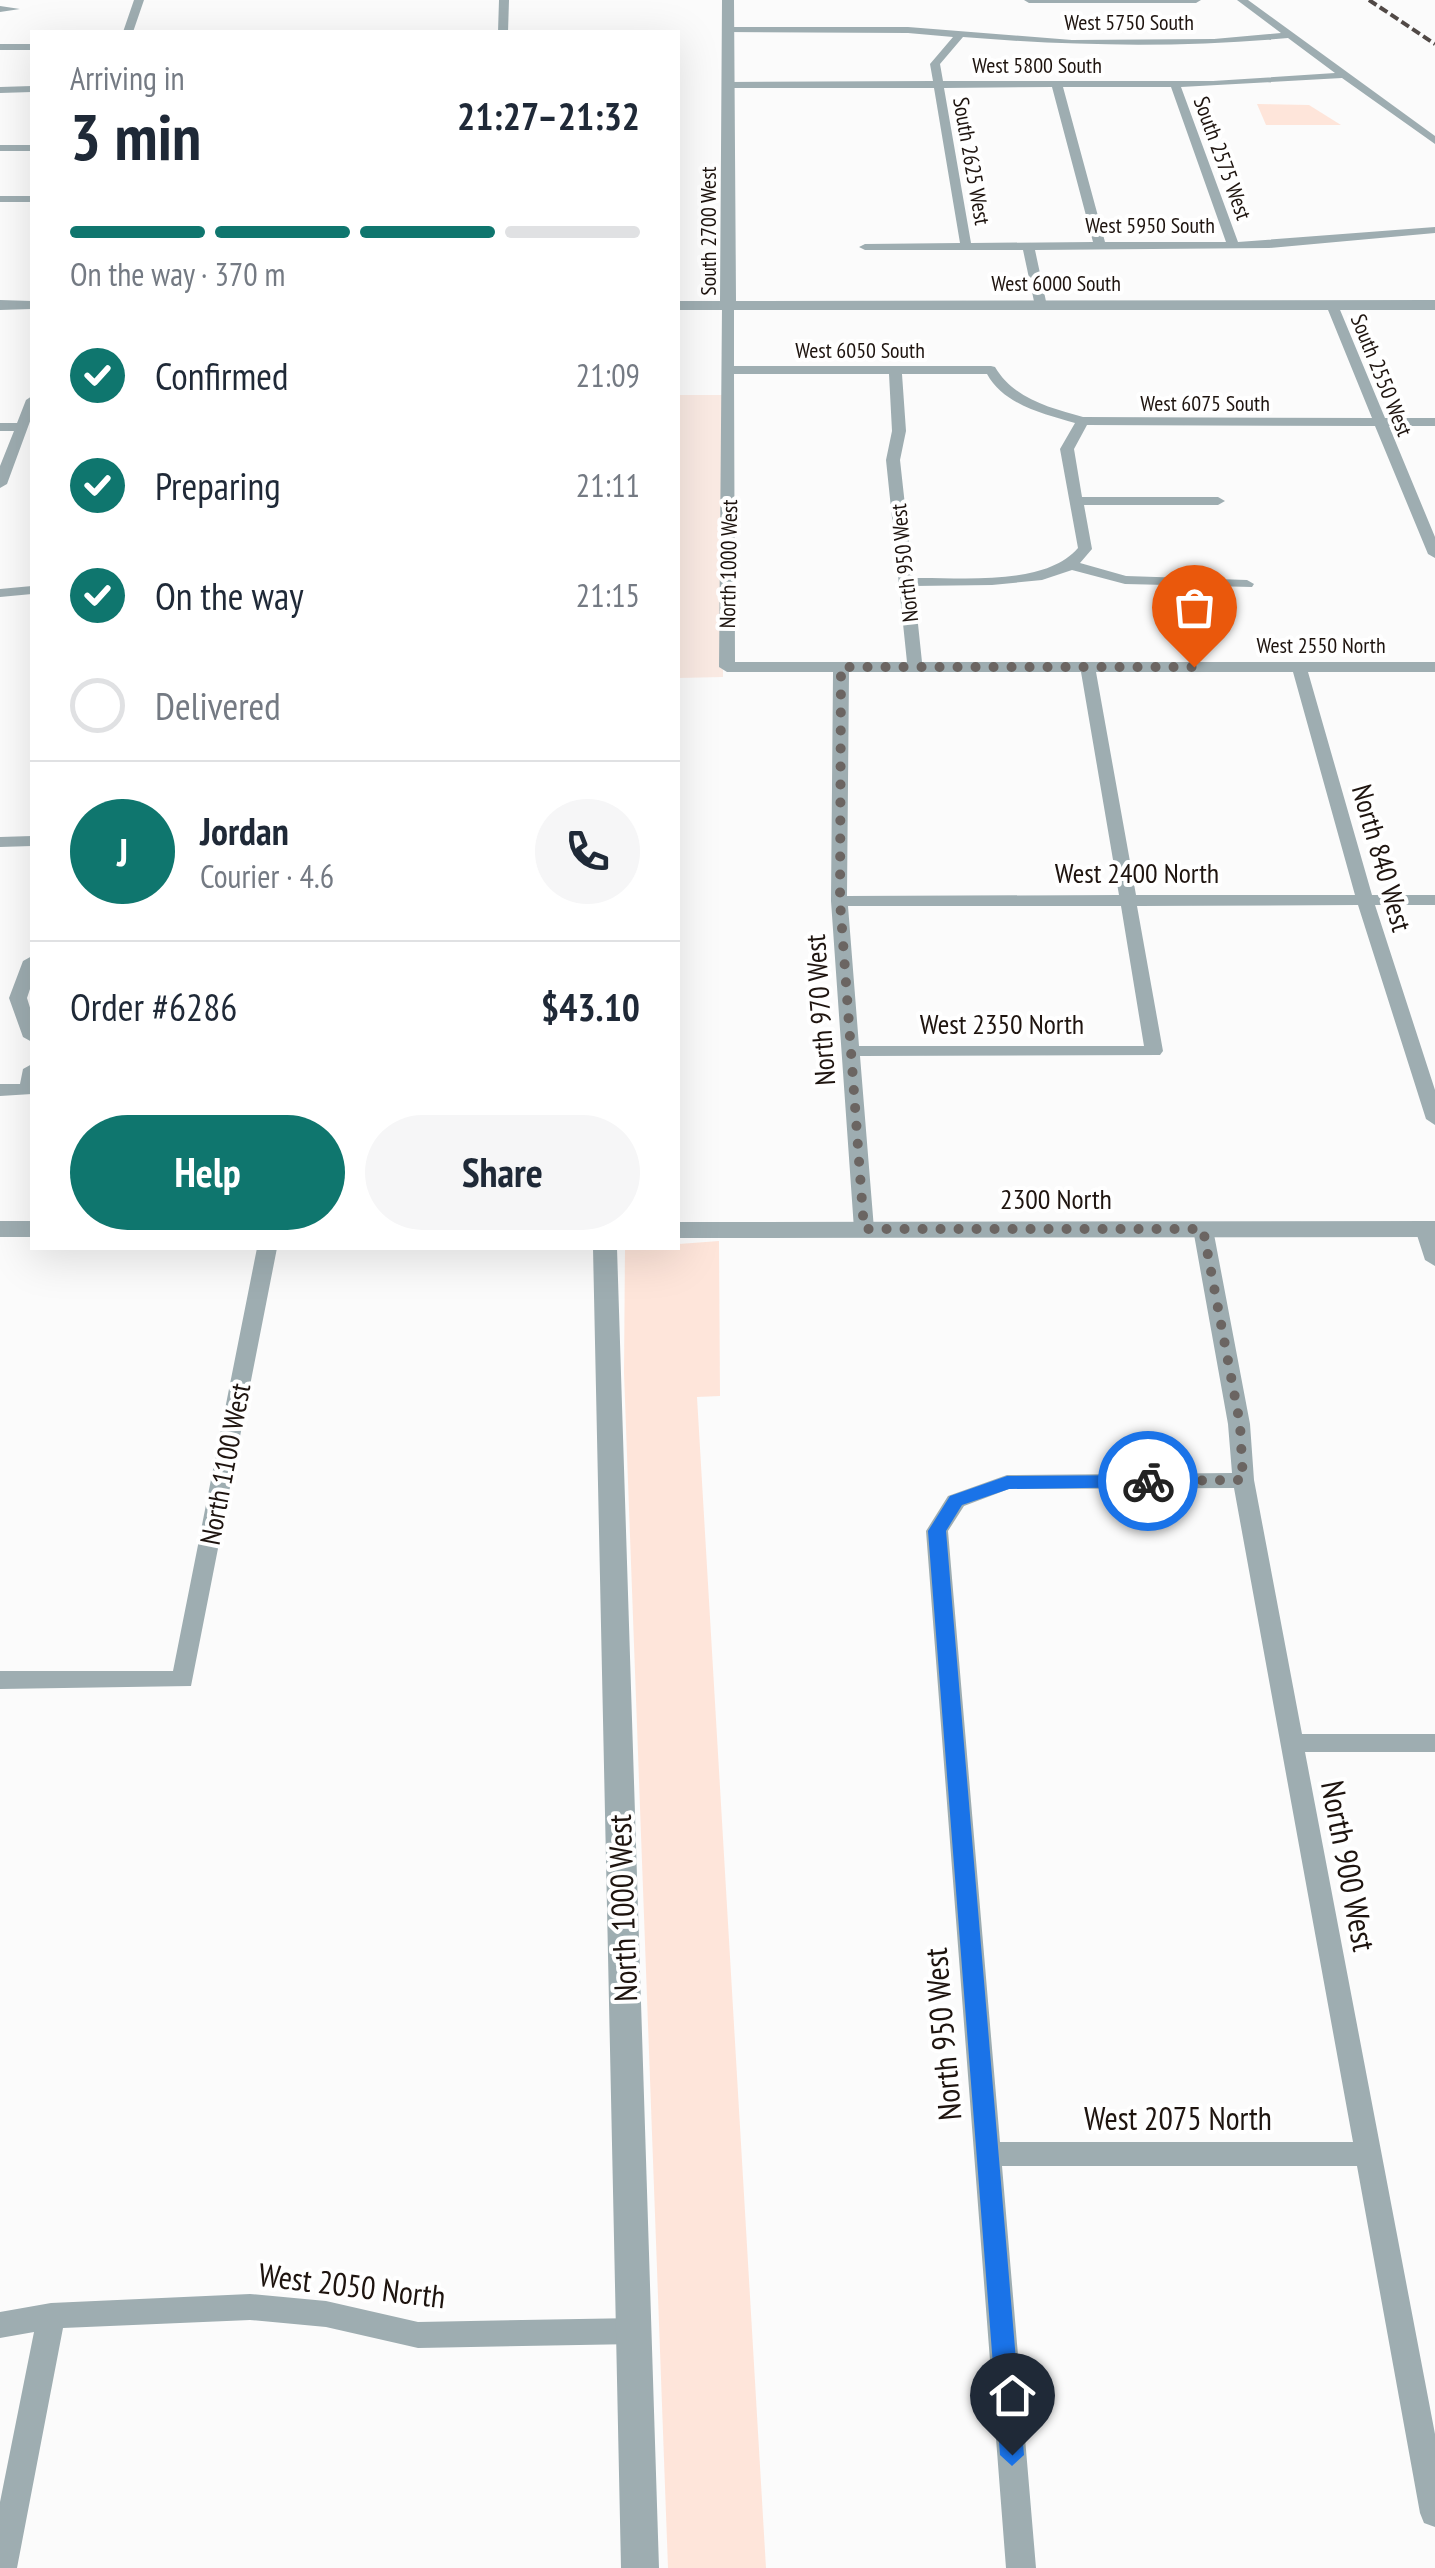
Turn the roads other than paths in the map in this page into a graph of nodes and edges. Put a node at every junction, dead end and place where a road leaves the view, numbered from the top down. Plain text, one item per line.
1 (139, 0) edge
2 (504, 0) edge
3 (728, 0) edge
4 (1029, 0) edge
5 (1196, 0) edge
6 (1242, 0) edge
7 (0, 9) edge
8 (14, 9) dead end
9 (129, 30) edge
10 (502, 30) edge
11 (728, 30) junction
12 (960, 34) junction
13 (1290, 35) junction
14 (30, 46) edge
15 (0, 47) edge
16 (1344, 74) junction
17 (1057, 84) junction
18 (1176, 84) junction
19 (728, 85) junction
20 (938, 85) junction
21 (30, 89) edge
22 (4, 90) edge
23 (0, 106) edge
24 (1435, 140) edge
25 (0, 148) edge
26 (30, 148) edge
27 (0, 199) edge
28 (30, 199) edge
29 (1435, 230) edge
30 (966, 244) junction
31 (1028, 244) junction
32 (1100, 244) junction
33 (1233, 244) junction
34 (865, 247) dead end
35 (0, 305) edge
36 (30, 305) edge
37 (1332, 305) junction
38 (680, 306) edge
39 (728, 306) junction
40 (1041, 306) junction
41 (1435, 306) edge
42 (730, 370) junction
43 (895, 370) junction
44 (991, 370) joint
45 (30, 405) edge
46 (1083, 421) junction
47 (1380, 422) junction
48 (1435, 422) edge
49 (0, 427) edge
50 (21, 427) junction
51 (730, 462) joint
52 (0, 484) edge
53 (1218, 500) dead end
54 (1075, 501) junction
55 (1435, 554) edge
56 (1072, 565) junction
57 (906, 582) junction
58 (1247, 584) dead end
59 (30, 590) edge
60 (0, 593) edge
61 (726, 666) joint
62 (841, 667) junction
63 (915, 667) junction
64 (1088, 667) junction
65 (1300, 667) junction
66 (1435, 668) edge
67 (0, 842) edge
68 (30, 842) edge
69 (1128, 900) junction
70 (1364, 900) junction
71 (1435, 900) edge
72 (840, 901) junction
73 (30, 964) edge
74 (30, 1032) edge
75 (851, 1051) junction
76 (30, 1080) edge
77 (0, 1090) edge
78 (1435, 1119) edge
79 (0, 1229) edge
80 (30, 1229) edge
81 (864, 1229) junction
82 (1203, 1229) junction
83 (1430, 1229) edge
84 (680, 1230) edge
85 (268, 1250) edge
86 (605, 1250) edge
87 (1435, 1260) edge
88 (1243, 1480) junction
89 (0, 1680) edge
90 (1292, 1743) junction
91 (1435, 1743) edge
92 (987, 2154) junction
93 (1368, 2154) junction
94 (51, 2316) junction
95 (0, 2325) edge
96 (636, 2332) junction
97 (1435, 2513) edge
98 (2, 2568) edge
99 (640, 2568) edge
100 (1021, 2568) edge

1 - 9 street
2 - 10 street
3 - 11 street, South 2700 West
4 - 5 street
6 - 13 street
7 - 8 street
11 - 12 street, West 5750 South
11 - 19 street, South 2700 West
12 - 13 street, West 5750 South
12 - 20 street, South 2625 West
13 - 16 street
14 - 15 street
16 - 18 street, West 5800 South
16 - 24 street
17 - 18 street, West 5800 South
17 - 20 street, West 5800 South
17 - 32 street
18 - 33 street, South 2575 West
19 - 20 street, West 5800 South
19 - 39 street, South 2700 West
20 - 30 street, South 2625 West
21 - 22 street
22 - 23 street
25 - 26 street
27 - 28 street
29 - 33 street, West 5950 South
30 - 31 street, West 5950 South
30 - 34 street, West 5950 South
31 - 32 street, West 5950 South
31 - 40 street
32 - 33 street, West 5950 South
35 - 36 street
37 - 40 street, West 6000 South
37 - 41 street, West 6000 South
37 - 47 street, South 2550 West
38 - 39 street, West 6000 South
39 - 40 street, West 6000 South
39 - 42 street, South 2700 West
42 - 43 street, West 6050 South
42 - 51 street, South 2700 West
43 - 44 street, West 6050 South
43 - 57 street, North 950 West
44 - 46 street, West 6075 South
45 - 50 street
46 - 47 street, West 6075 South
46 - 54 street
47 - 48 street, West 6075 South
47 - 55 street, South 2550 West
49 - 50 street
50 - 52 street
51 - 61 street, North 1000 West
53 - 54 street
54 - 56 street
56 - 57 street
56 - 58 street
57 - 63 street, North 950 West
59 - 60 street
61 - 62 street, West 2550 North
62 - 63 street, West 2550 North
62 - 72 street, North 970 West
63 - 64 street, West 2550 North
64 - 65 street, West 2550 North
64 - 69 street
65 - 66 street, West 2550 North
65 - 70 street, North 840 West
67 - 68 street
69 - 70 street, West 2400 North
69 - 72 street, West 2400 North
69 - 75 street, West 2350 North
70 - 71 street, West 2400 North
70 - 78 street, North 840 West
72 - 75 street, North 970 West
73 - 74 street
75 - 81 street, North 970 West
76 - 77 street
79 - 80 street
81 - 82 street, 2300 North
81 - 84 street, 2300 North
82 - 83 street, 2300 North
82 - 88 street, North 900 West
83 - 87 street
85 - 89 street, North 1100 West
86 - 96 street, North 1000 West
88 - 90 street, North 900 West
88 - 92 street, North 950 West
90 - 91 street
90 - 93 street, North 900 West
92 - 93 street, West 2075 North
92 - 100 street, North 950 West
93 - 97 street, North 900 West
94 - 95 street, West 2050 North
94 - 96 street, West 2050 North
94 - 98 street
96 - 99 street, North 1000 West

